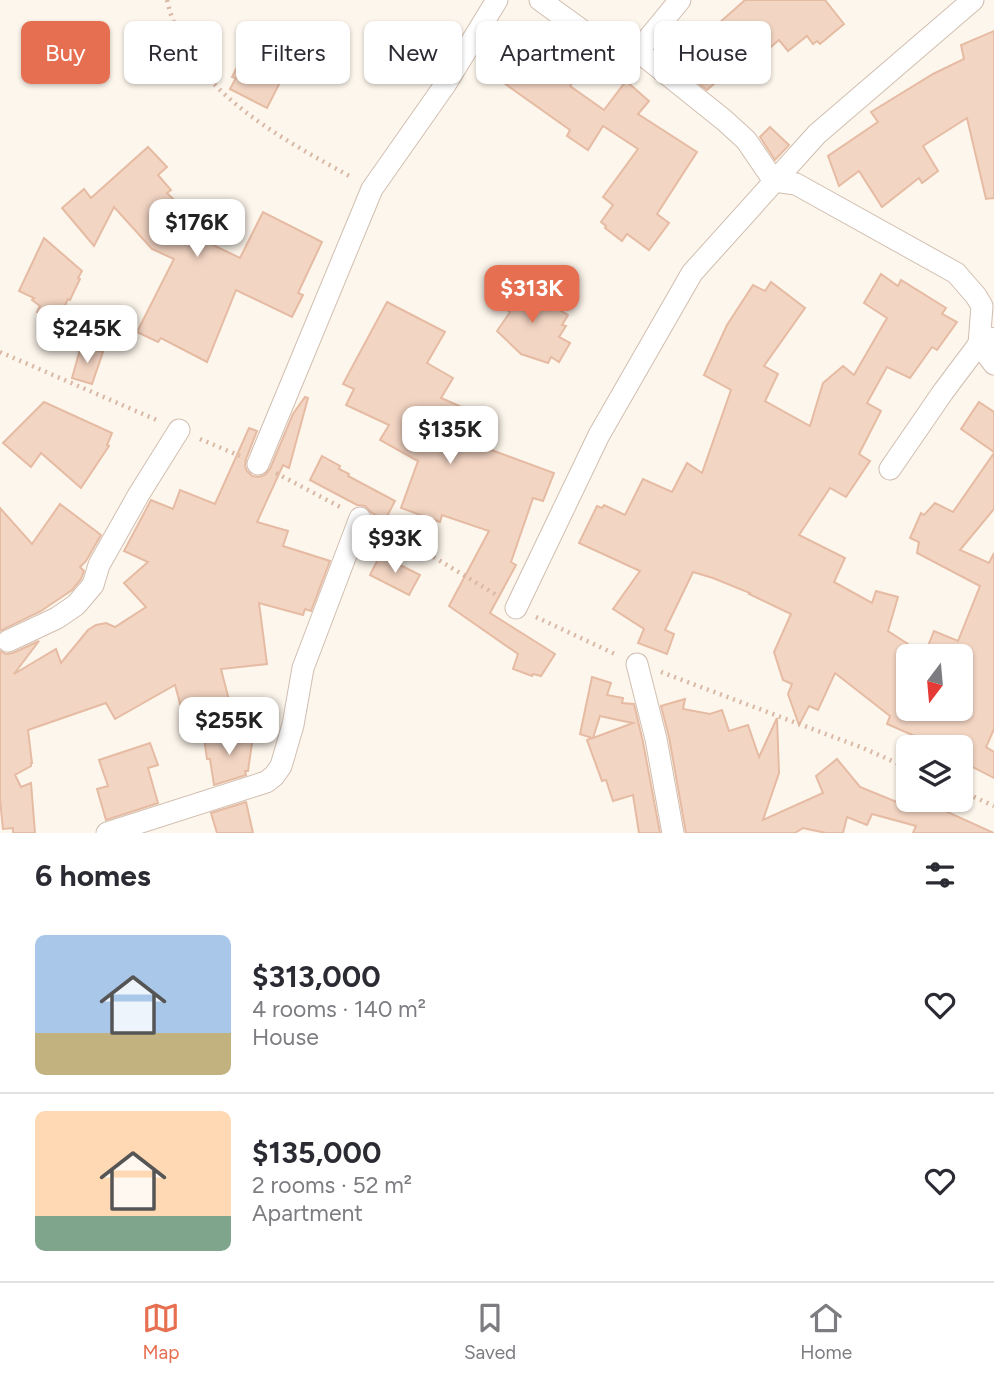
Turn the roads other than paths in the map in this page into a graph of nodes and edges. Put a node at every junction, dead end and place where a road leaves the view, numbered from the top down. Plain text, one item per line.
1 (497, 0) edge
2 (540, 0) edge
3 (680, 0) edge
4 (973, 0) edge
5 (568, 21) edge
6 (640, 49) edge
7 (640, 53) edge
8 (774, 181) junction
9 (987, 340) edge
10 (994, 364) edge
11 (179, 430) road end
12 (258, 464) road end
13 (890, 469) dead end
14 (360, 518) road end
15 (516, 608) road end
16 (8, 641) dead end
17 (637, 664) road end
18 (107, 833) edge
19 (673, 833) edge

1 - 12 street
2 - 5 street
3 - 6 street
4 - 8 street
7 - 8 street
8 - 9 street
8 - 15 street
9 - 10 street
9 - 13 street
11 - 16 street
14 - 18 street
17 - 19 street

